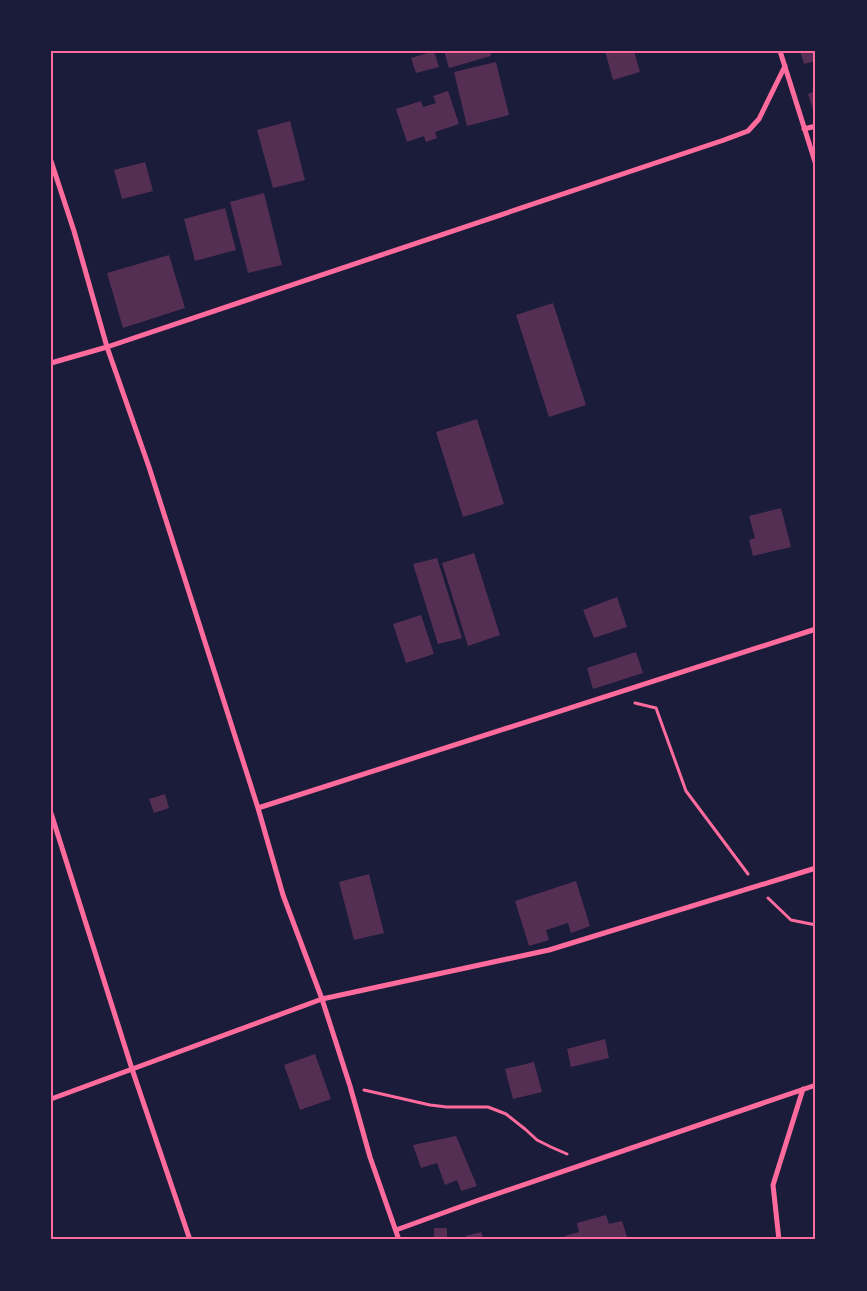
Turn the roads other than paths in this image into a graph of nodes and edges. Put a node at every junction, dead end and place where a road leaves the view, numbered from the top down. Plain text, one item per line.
1 (780, 51) edge
2 (785, 66) junction
3 (816, 126) edge
4 (804, 129) junction
5 (51, 161) edge
6 (816, 165) edge
7 (107, 347) junction
8 (51, 363) edge
9 (816, 629) edge
10 (258, 808) junction
11 (51, 813) edge
12 (816, 868) edge
13 (322, 999) junction
14 (132, 1070) junction
15 (816, 1085) edge
16 (803, 1089) junction
17 (51, 1099) edge
18 (396, 1230) junction
19 (190, 1240) edge
20 (399, 1240) edge
21 (778, 1240) edge

1 - 2 street
2 - 4 street
2 - 7 street
3 - 4 street
4 - 6 street
5 - 7 street
7 - 8 street
7 - 10 street
9 - 10 street
10 - 13 street
11 - 14 street
12 - 13 street
13 - 14 street
13 - 18 street
14 - 17 street
14 - 19 street
15 - 16 street
16 - 18 street
16 - 21 street
18 - 20 street

